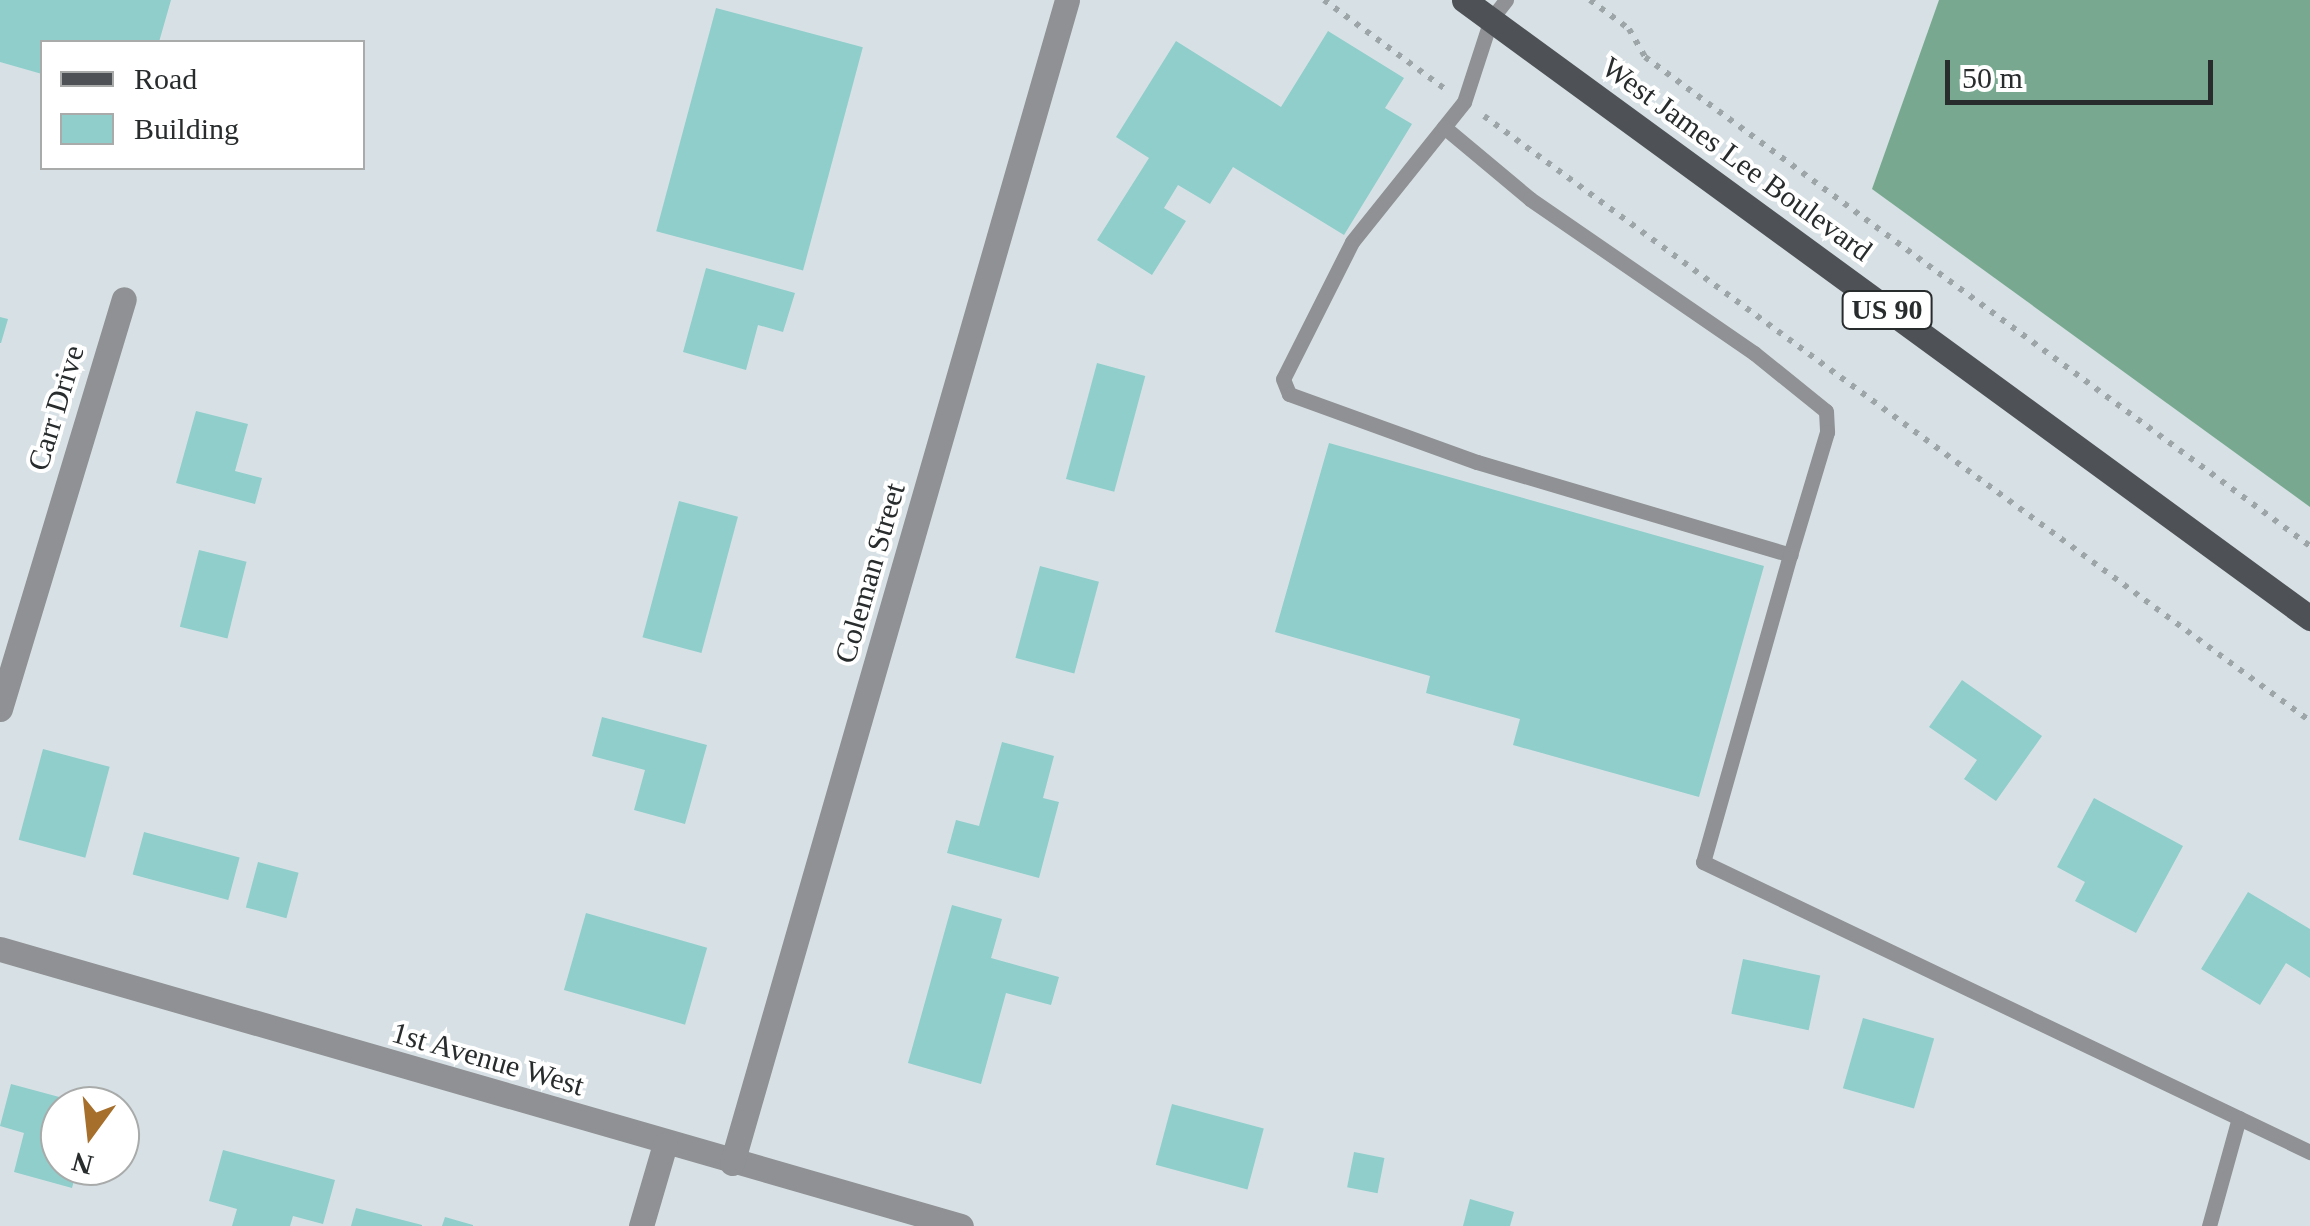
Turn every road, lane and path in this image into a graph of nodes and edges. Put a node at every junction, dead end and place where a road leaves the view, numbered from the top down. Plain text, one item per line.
1 (1067, 0) edge
2 (1324, 0) edge
3 (1464, 0) edge
4 (1590, 0) edge
5 (1499, 10) edge
6 (1464, 102) junction
7 (1444, 128) junction
8 (124, 300) dead end
9 (2310, 546) edge
10 (1790, 555) junction
11 (2310, 618) edge
12 (0, 709) edge
13 (2310, 720) edge
14 (0, 949) edge
15 (2239, 1118) junction
16 (665, 1144) junction
17 (2310, 1152) edge
18 (732, 1163) junction
19 (641, 1226) edge
20 (960, 1226) edge
21 (2209, 1226) edge

1 - 18 street, Coleman Street
2 - 6 path
3 - 5 main road, West James Lee Boulevard / US 90
4 - 9 path
5 - 6 lane
5 - 11 main road, West James Lee Boulevard / US 90
6 - 7 lane
6 - 13 path
7 - 10 lane
7 - 10 lane
8 - 12 street, Carr Drive
10 - 15 lane
14 - 16 street, 1st Avenue West
15 - 17 lane
15 - 21 lane
16 - 18 street, 1st Avenue West
16 - 19 street
18 - 20 street, 1st Avenue West

